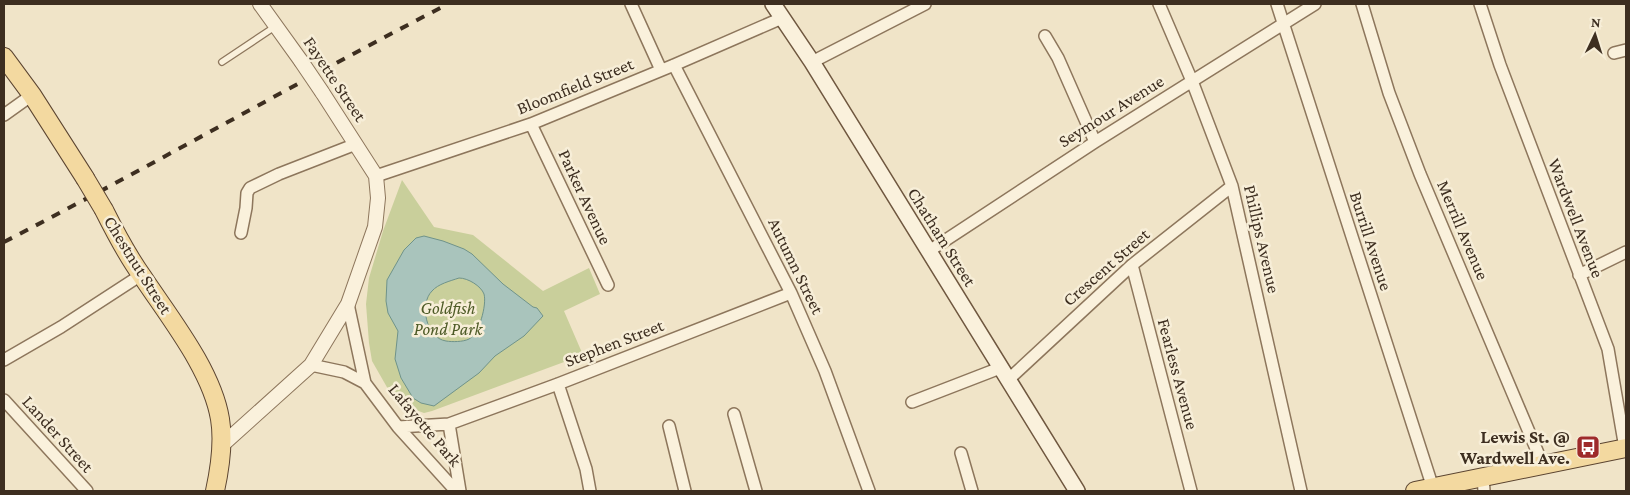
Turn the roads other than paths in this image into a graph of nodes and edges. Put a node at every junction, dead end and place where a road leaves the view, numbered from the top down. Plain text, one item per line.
1 (260, 4) edge
2 (631, 4) edge
3 (773, 4) edge
4 (925, 4) edge
5 (1159, 4) edge
6 (1277, 4) edge
7 (1315, 4) edge
8 (1362, 4) edge
9 (1480, 4) edge
10 (782, 18) junction
11 (1283, 22) junction
12 (276, 26) junction
13 (1045, 36) dead end
14 (1626, 50) edge
15 (1614, 53) dead end
16 (4, 57) edge
17 (222, 62) dead end
18 (812, 62) junction
19 (674, 65) junction
20 (661, 70) junction
21 (1192, 81) junction
22 (32, 95) junction
23 (4, 115) edge
24 (531, 124) junction
25 (1095, 142) junction
26 (356, 144) junction
27 (376, 176) junction
28 (1232, 186) junction
29 (241, 233) dead end
30 (929, 251) junction
31 (1626, 252) edge
32 (1132, 265) junction
33 (141, 275) junction
34 (1579, 275) junction
35 (608, 286) dead end
36 (792, 293) junction
37 (348, 304) junction
38 (4, 360) edge
39 (311, 365) junction
40 (1004, 374) junction
41 (365, 383) junction
42 (558, 384) junction
43 (4, 400) edge
44 (912, 402) dead end
45 (734, 414) dead end
46 (449, 424) junction
47 (669, 426) dead end
48 (398, 427) junction
49 (222, 446) junction
50 (1626, 448) edge
51 (961, 453) dead end
52 (1543, 465) junction
53 (1483, 484) edge
54 (1437, 488) edge
55 (87, 491) edge
56 (215, 491) edge
57 (458, 491) edge
58 (590, 491) edge
59 (685, 491) edge
60 (756, 491) edge
61 (869, 491) edge
62 (972, 491) edge
63 (1077, 491) edge
64 (1191, 491) edge
65 (1301, 491) edge
66 (1414, 491) edge

1 - 12 street, Fayette Street
2 - 20 street
3 - 10 main road, Chatham Street
4 - 18 street
5 - 21 street, Phillips Avenue
6 - 11 street, Burrill Avenue
7 - 11 street, Seymour Avenue
8 - 52 street, Merrill Avenue
9 - 34 street, Wardwell Avenue
10 - 18 main road, Chatham Street
10 - 19 street, Bloomfield Street
11 - 21 street, Seymour Avenue
11 - 54 street, Burrill Avenue
12 - 17 lane
12 - 26 street, Fayette Street, bridge
13 - 25 street
14 - 15 street
16 - 22 main road, Chestnut Street
18 - 30 main road, Chatham Street
19 - 20 street, Bloomfield Street
19 - 36 street, Autumn Street
20 - 24 street, Bloomfield Street
21 - 25 street, Seymour Avenue
21 - 28 street, Phillips Avenue
22 - 23 street
22 - 33 main road, Chestnut Street, bridge
24 - 27 street, Bloomfield Street
24 - 35 street, Parker Avenue
25 - 30 street, Seymour Avenue
26 - 27 street, Fayette Street
26 - 29 street
27 - 37 street
28 - 32 street, Crescent Street
28 - 65 street, Phillips Avenue
30 - 40 main road, Chatham Street
31 - 34 street
32 - 40 street, Crescent Street
32 - 64 street, Fearless Avenue
33 - 38 street
33 - 49 main road, Chestnut Street
34 - 50 street, Wardwell Avenue
36 - 42 street, Stephen Street
36 - 61 street, Autumn Street
37 - 39 street
37 - 41 street, Lafayette Park
39 - 41 street, Lafayette Park
39 - 49 street
40 - 44 street
40 - 63 main road, Chatham Street
41 - 48 street, Lafayette Park
42 - 46 street, Stephen Street
42 - 58 street
43 - 55 street, Lander Street
45 - 60 street
46 - 48 street, Stephen Street
46 - 57 street
47 - 59 street
48 - 57 street, Lafayette Park
49 - 56 main road, Chestnut Street
50 - 52 main road
51 - 62 street
52 - 53 main road
53 - 54 main road
54 - 66 main road

